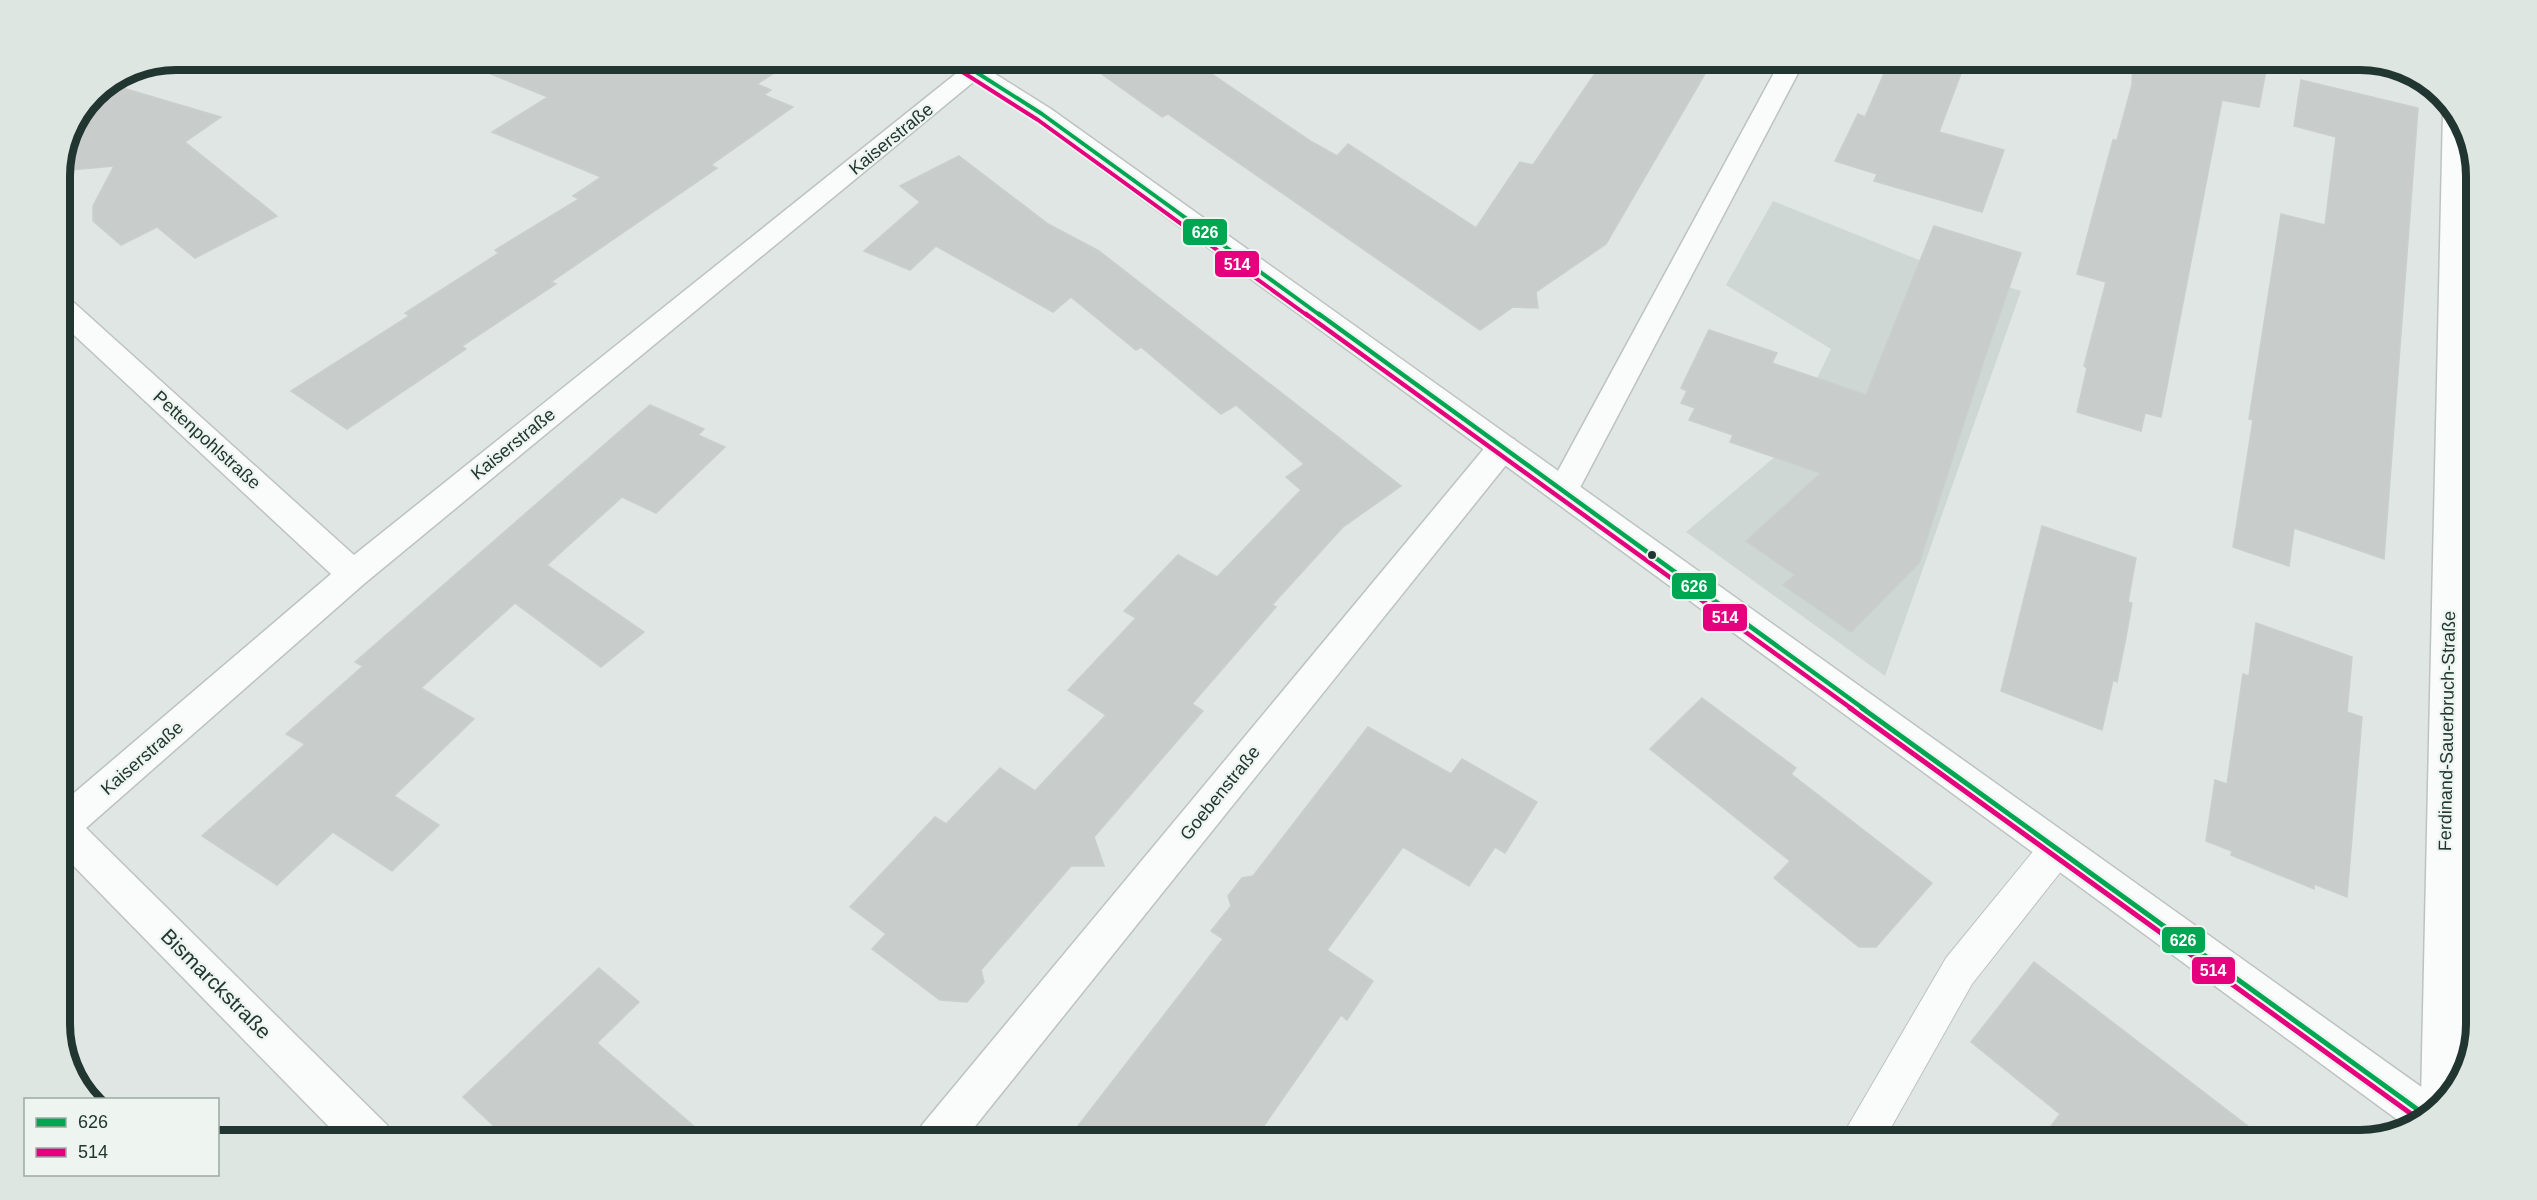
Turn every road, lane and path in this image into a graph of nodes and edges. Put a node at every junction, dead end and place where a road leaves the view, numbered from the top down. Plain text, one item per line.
1 (966, 70) edge
2 (981, 70) edge
3 (1788, 70) edge
4 (2459, 137) edge
5 (71, 316) edge
6 (1503, 447) junction
7 (1563, 491) junction
8 (353, 574) junction
9 (71, 818) edge
10 (71, 839) edge
11 (2056, 849) junction
12 (2442, 1090) edge
13 (2420, 1111) edge
14 (362, 1130) edge
15 (945, 1130) edge
16 (1868, 1130) edge

1 - 8 street, Kaiserstraße
2 - 6 street
3 - 7 street
4 - 12 street, Ferdinand-Sauerbruch-Straße
5 - 8 street, Pettenpohlstraße
6 - 7 street
6 - 15 street, Goebenstraße
7 - 11 street
8 - 9 street, Kaiserstraße
10 - 14 street, Bismarckstraße
11 - 13 street
11 - 16 lane

